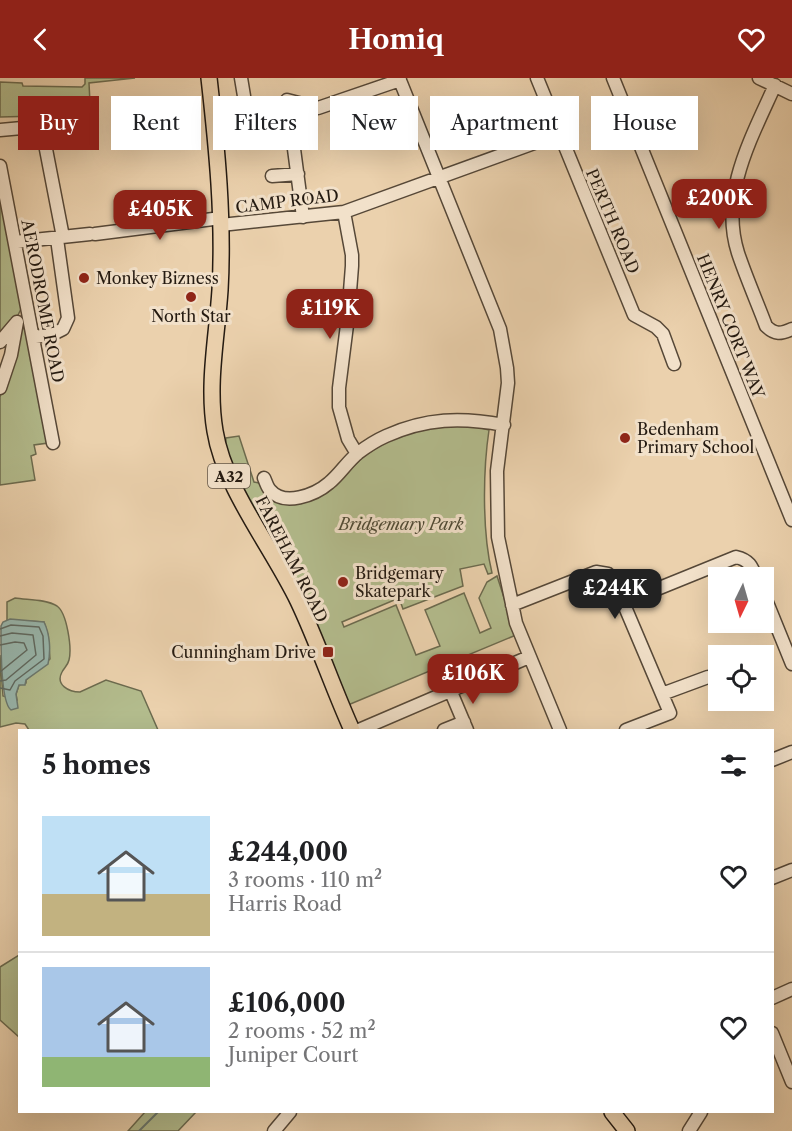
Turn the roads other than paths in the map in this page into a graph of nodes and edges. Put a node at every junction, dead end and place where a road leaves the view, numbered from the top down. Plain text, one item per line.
1 (209, 78) edge
2 (537, 78) edge
3 (613, 78) edge
4 (759, 78) edge
5 (400, 79) edge
6 (775, 85) junction
7 (792, 94) edge
8 (544, 96) edge
9 (318, 108) edge
10 (0, 130) edge
11 (294, 150) edge
12 (514, 150) edge
13 (566, 150) edge
14 (0, 166) edge
15 (298, 174) junction
16 (272, 177) dead end
17 (439, 177) junction
18 (344, 212) junction
19 (303, 217) junction
20 (221, 222) junction
21 (60, 238) junction
22 (15, 242) junction
23 (28, 310) junction
24 (17, 322) junction
25 (792, 329) edge
26 (33, 337) junction
27 (0, 342) edge
28 (674, 364) dead end
29 (0, 388) edge
30 (504, 425) junction
31 (54, 443) dead end
32 (357, 454) junction
33 (264, 478) dead end
34 (792, 520) edge
35 (711, 567) edge
36 (752, 567) edge
37 (708, 568) edge
38 (625, 602) junction
39 (512, 605) junction
40 (774, 620) edge
41 (529, 657) junction
42 (792, 664) edge
43 (708, 677) dead end
44 (451, 692) junction
45 (662, 694) junction
46 (465, 726) edge
47 (352, 729) edge
48 (361, 729) edge
49 (449, 729) edge
50 (560, 729) edge
51 (629, 729) edge
52 (792, 752) edge
53 (774, 759) edge
54 (792, 870) edge
55 (774, 877) edge
56 (792, 989) edge
57 (774, 997) edge
58 (776, 1051) edge
59 (792, 1082) edge
60 (289, 1113) edge
61 (613, 1113) edge
62 (700, 1113) edge
63 (274, 1131) edge
64 (627, 1131) edge
65 (689, 1131) edge

1 - 20 main road, FAREHAM ROAD / A32
2 - 8 street, PERTH ROAD
3 - 34 street, HENRY CORT WAY
4 - 6 street
5 - 9 street
5 - 17 street
6 - 7 street
6 - 25 street
10 - 21 street
11 - 15 street
12 - 17 street, CAMP ROAD
13 - 28 street, PERTH ROAD
14 - 22 street, AERODROME ROAD
15 - 16 street
15 - 19 street
17 - 18 street, CAMP ROAD
17 - 30 street
18 - 19 street, CAMP ROAD
18 - 32 street
19 - 20 street, CAMP ROAD
20 - 21 street, CAMP ROAD
20 - 47 main road, FAREHAM ROAD / A32
21 - 22 street, CAMP ROAD
21 - 26 street
22 - 23 street, AERODROME ROAD
23 - 24 street
23 - 26 street, AERODROME ROAD
24 - 27 street
24 - 29 street
26 - 31 street, AERODROME ROAD
30 - 32 street
30 - 39 street
32 - 33 street
35 - 36 street
37 - 38 street
38 - 39 street
38 - 45 street
39 - 41 street
40 - 42 street
41 - 44 street
41 - 50 street
43 - 45 street
44 - 46 street
44 - 48 street
45 - 51 street
46 - 49 street
52 - 53 street
54 - 55 street
56 - 57 street
58 - 59 street
60 - 63 street
61 - 64 main road
62 - 65 street

